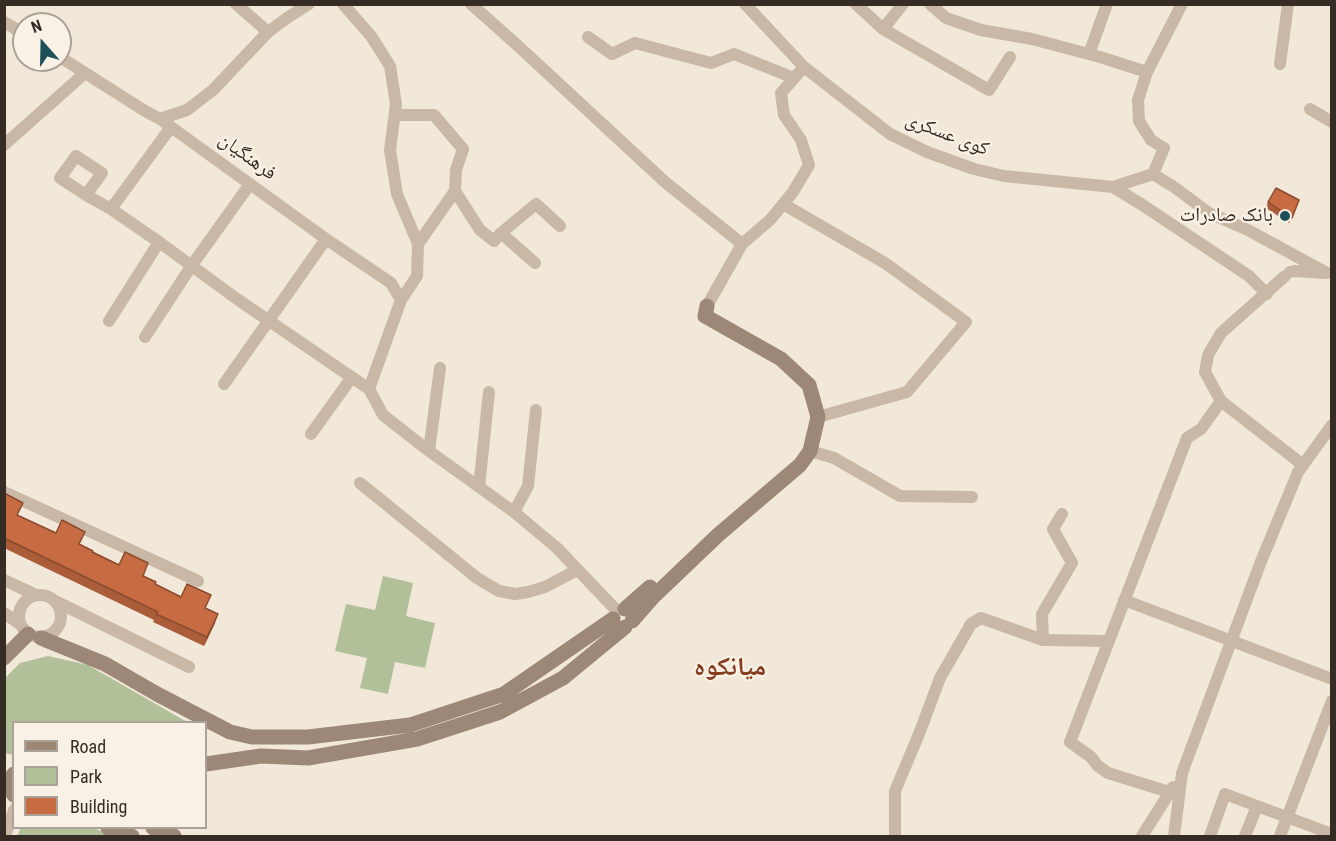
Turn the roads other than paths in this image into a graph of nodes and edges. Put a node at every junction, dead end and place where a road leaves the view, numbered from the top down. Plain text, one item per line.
1 (236, 4) edge
2 (309, 4) edge
3 (343, 4) edge
4 (471, 4) edge
5 (745, 4) edge
6 (856, 4) edge
7 (903, 4) edge
8 (930, 4) edge
9 (1107, 4) edge
10 (1182, 4) edge
11 (1287, 4) edge
12 (883, 29) junction
13 (268, 32) junction
14 (588, 37) dead end
15 (1089, 54) junction
16 (1011, 57) dead end
17 (1280, 64) dead end
18 (72, 65) edge
19 (804, 67) junction
20 (1147, 72) junction
21 (85, 73) junction
22 (794, 78) junction
23 (1310, 109) dead end
24 (395, 115) junction
25 (160, 119) junction
26 (1332, 122) edge
27 (171, 127) junction
28 (4, 145) edge
29 (1153, 174) junction
30 (250, 184) junction
31 (1113, 187) junction
32 (455, 191) junction
33 (86, 195) dead end
34 (783, 204) junction
35 (111, 209) junction
36 (560, 226) dead end
37 (501, 233) junction
38 (326, 239) junction
39 (159, 242) junction
40 (418, 244) junction
41 (742, 244) junction
42 (535, 263) dead end
43 (192, 265) junction
44 (1329, 272) edge
45 (1267, 294) junction
46 (401, 300) junction
47 (707, 306) joint
48 (109, 321) dead end
49 (270, 321) junction
50 (145, 337) dead end
51 (440, 368) dead end
52 (352, 377) junction
53 (224, 384) dead end
54 (369, 389) junction
55 (489, 392) dead end
56 (1221, 401) junction
57 (536, 410) dead end
58 (818, 417) junction
59 (1332, 425) edge
60 (310, 434) dead end
61 (810, 451) junction
62 (429, 452) junction
63 (1303, 465) junction
64 (360, 483) dead end
65 (478, 487) junction
66 (4, 492) edge
67 (972, 497) dead end
68 (514, 512) junction
69 (1062, 514) dead end
70 (577, 570) junction
71 (4, 580) edge
72 (198, 581) dead end
73 (36, 595) junction
74 (1124, 600) junction
75 (55, 601) junction
76 (4, 613) edge
77 (622, 617) junction
78 (29, 632) junction
79 (1043, 640) junction
80 (1108, 641) junction
81 (1231, 642) junction
82 (4, 658) edge
83 (189, 667) dead end
84 (1332, 679) edge
85 (1332, 701) edge
86 (207, 764) edge
87 (1174, 794) junction
88 (1257, 806) junction
89 (12, 816) edge
90 (1287, 817) junction
91 (111, 829) edge
92 (155, 829) edge
93 (1310, 832) edge
94 (1332, 834) edge
95 (5, 837) edge
96 (132, 837) edge
97 (174, 837) edge
98 (895, 837) edge
99 (1142, 837) edge
100 (1174, 837) edge
101 (1210, 837) edge
102 (1245, 837) edge
103 (1280, 837) edge

1 - 13 street
2 - 13 street
3 - 24 street
4 - 41 street
5 - 19 street, کوی عسکری
6 - 12 street
7 - 12 street
8 - 15 street
9 - 15 street
10 - 20 street
11 - 17 street
12 - 16 street
13 - 25 street
14 - 22 street
15 - 20 street
18 - 21 street, فرهنگیان
19 - 22 street
19 - 31 street, کوی عسکری
20 - 29 street
21 - 25 street, فرهنگیان
21 - 28 street
22 - 34 street
23 - 26 street
24 - 32 street
24 - 40 street
25 - 27 street, فرهنگیان
27 - 30 street, فرهنگیان
27 - 35 street
29 - 31 street
29 - 44 street
30 - 38 street, فرهنگیان
30 - 43 street
31 - 45 street
32 - 37 street
32 - 40 street
33 - 35 street
34 - 41 street
34 - 58 street
35 - 39 street
36 - 37 street
37 - 42 street
38 - 46 street, فرهنگیان
38 - 49 street
39 - 43 street
39 - 48 street
40 - 46 street
41 - 47 street
43 - 49 street
43 - 50 street
44 - 45 street
45 - 56 street
46 - 54 street
47 - 58 main road
49 - 52 street
49 - 53 street
51 - 62 street
52 - 54 street
52 - 60 street
54 - 62 street
55 - 65 street
56 - 63 street
56 - 74 street
57 - 68 street
58 - 61 main road
59 - 63 street
61 - 67 street
61 - 77 main road
62 - 65 street
63 - 81 street
64 - 70 street
65 - 68 street
66 - 72 street
68 - 70 street
69 - 79 street
70 - 77 street
71 - 73 street
73 - 75 street
73 - 78 street
74 - 80 street
74 - 81 street
75 - 78 street
75 - 83 street
76 - 78 street
77 - 78 main road
77 - 86 main road
78 - 82 main road
79 - 80 street
79 - 98 street
80 - 87 street
81 - 84 street
81 - 87 street
85 - 90 street
87 - 99 street
87 - 100 street
88 - 90 street
88 - 101 street
88 - 102 street
89 - 95 street
90 - 93 street
90 - 103 street
91 - 96 main road
92 - 97 main road
93 - 94 street

